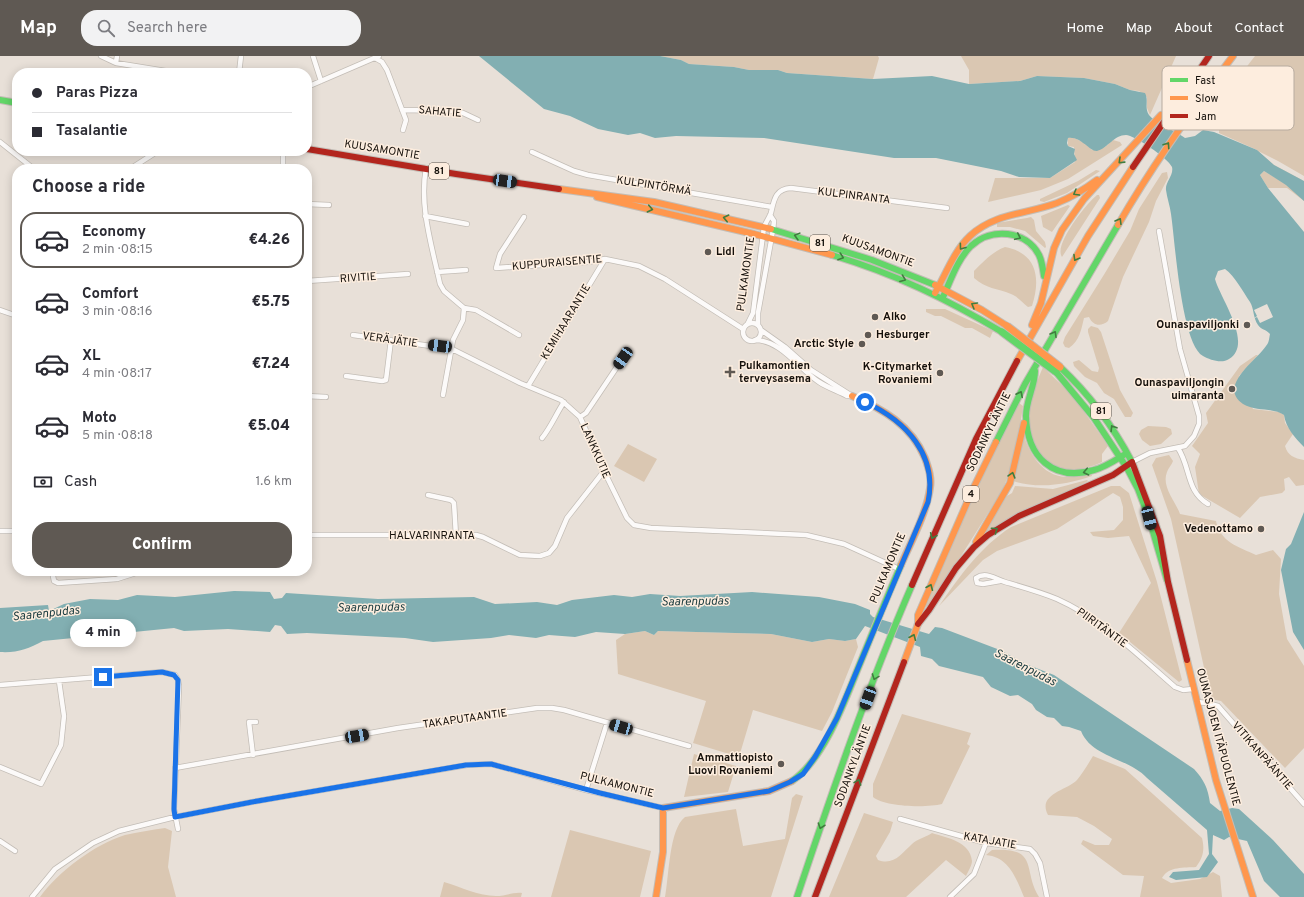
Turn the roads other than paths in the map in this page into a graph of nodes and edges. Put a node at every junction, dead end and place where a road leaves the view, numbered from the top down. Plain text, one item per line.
1 (101, 56) edge
2 (117, 56) edge
3 (241, 56) edge
4 (313, 56) edge
5 (1209, 56) edge
6 (1233, 56) edge
7 (377, 57) edge
8 (116, 64) junction
9 (1202, 66) edge
10 (1225, 66) edge
11 (144, 68) edge
12 (240, 68) edge
13 (321, 81) junction
14 (312, 85) edge
15 (0, 100) edge
16 (12, 101) edge
17 (402, 110) junction
18 (1162, 118) joint
19 (478, 120) dead end
20 (403, 130) dead end
21 (1177, 130) edge
22 (0, 142) edge
23 (312, 150) edge
24 (12, 152) edge
25 (532, 152) dead end
26 (18, 156) edge
27 (150, 156) edge
28 (28, 164) edge
29 (138, 164) edge
30 (426, 168) junction
31 (1109, 172) junction
32 (571, 190) junction
33 (312, 204) edge
34 (329, 205) dead end
35 (772, 207) junction
36 (947, 208) dead end
37 (770, 215) junction
38 (425, 216) junction
39 (524, 216) dead end
40 (467, 224) dead end
41 (764, 227) junction
42 (773, 230) junction
43 (1160, 231) dead end
44 (762, 236) junction
45 (772, 238) junction
46 (605, 259) junction
47 (466, 270) dead end
48 (438, 272) junction
49 (408, 274) dead end
50 (312, 281) edge
51 (1044, 284) junction
52 (937, 290) junction
53 (945, 294) junction
54 (464, 308) junction
55 (0, 310) edge
56 (12, 314) edge
57 (748, 323) junction
58 (758, 325) junction
59 (743, 328) junction
60 (761, 330) junction
61 (1033, 332) junction
62 (353, 334) dead end
63 (519, 335) dead end
64 (391, 340) junction
65 (755, 340) junction
66 (452, 349) junction
67 (623, 358) dead end
68 (1035, 368) junction
69 (1058, 369) joint
70 (346, 376) dead end
71 (528, 386) junction
72 (443, 395) dead end
73 (312, 396) edge
74 (852, 396) junction
75 (326, 397) dead end
76 (564, 402) junction
77 (1026, 415) junction
78 (580, 418) junction
79 (542, 438) dead end
80 (1178, 448) junction
81 (1124, 455) junction
82 (1129, 465) junction
83 (604, 471) junction
84 (428, 495) dead end
85 (1208, 504) dead end
86 (0, 531) edge
87 (12, 531) edge
88 (312, 535) edge
89 (456, 536) junction
90 (974, 547) junction
91 (899, 569) junction
92 (52, 576) edge
93 (126, 576) edge
94 (1000, 581) dead end
95 (918, 624) junction
96 (59, 681) junction
97 (0, 685) edge
98 (1193, 689) junction
99 (1197, 702) junction
100 (256, 722) dead end
101 (607, 723) junction
102 (688, 746) dead end
103 (252, 755) junction
104 (0, 767) edge
105 (175, 768) junction
106 (586, 790) junction
107 (1304, 804) edge
108 (663, 808) junction
109 (175, 817) junction
110 (900, 819) dead end
111 (178, 829) dead end
112 (0, 841) edge
113 (986, 843) junction
114 (14, 851) dead end
115 (32, 897) edge
116 (656, 897) edge
117 (797, 897) edge
118 (814, 897) edge
119 (950, 897) edge
120 (1047, 897) edge
121 (1253, 897) edge

1 - 8 street
2 - 8 street
3 - 12 street
4 - 13 street
5 - 9 main road
10 -> 6 main road, SODANKYLÄNTIE / 4
7 - 13 street
7 - 17 street, SAHATIE
8 - 11 street
13 - 14 street
15 - 16 main road
17 - 19 street, SAHATIE
17 - 20 street, SAHATIE
18 -> 31 main road
18 -> 61 main road, SODANKYLÄNTIE / 4
68 -> 21 main road, SODANKYLÄNTIE / 4
22 - 24 street
23 - 30 main road, KUUSAMONTIE / 81
25 - 35 street, KULPINTÖRMÄ
26 - 28 street
27 - 29 street
30 - 32 main road, KUUSAMONTIE / 81
30 - 38 street
31 - 51 main road
31 -> 52 main road
41 -> 32 main road, KUUSAMONTIE / 81
32 -> 44 main road, KUUSAMONTIE / 81
33 - 34 street
35 - 36 street, KULPINRANTA
35 - 37 street
37 - 41 street
37 - 42 street
38 - 40 street
38 - 48 street
39 - 46 street, KUPPURAISENTIE
41 - 42 main road, KUUSAMONTIE / 81
41 - 44 street, PULKAMONTIE
42 - 45 street, PULKAMONTIE
52 -> 42 main road, KUUSAMONTIE / 81
43 - 80 street
44 - 45 main road, KUUSAMONTIE / 81
44 - 57 street, PULKAMONTIE
45 -> 52 main road, KUUSAMONTIE / 81
45 - 58 street, PULKAMONTIE
46 - 59 street, KUPPURAISENTIE
46 - 71 street, KEMIHAARANTIE
47 - 48 street
48 - 54 street
49 - 50 street, RIVITIE
53 -> 51 main road
51 - 61 main road
52 - 53 main road, KUUSAMONTIE / 81
53 - 69 main road, KUUSAMONTIE / 81, bridge
54 - 63 street
54 - 66 street
55 - 56 street
57 - 58 street
57 - 59 street
58 - 60 street
59 - 65 street
60 - 65 street
60 - 74 street, PULKAMONTIE
61 -> 117 main road, SODANKYLÄNTIE / 4
62 - 64 street, VERÄJÄTIE
64 - 66 street, VERÄJÄTIE
64 - 70 street
65 - 74 street, PULKAMONTIE
66 - 71 street, LANKKUTIE
66 - 72 street
67 - 78 street
68 - 77 main road
95 -> 68 main road, SODANKYLÄNTIE / 4
69 - 81 main road, OUNASJOEN ITÄPUOLENTIE / 81
71 - 76 street, LANKKUTIE
73 - 75 street
74 - 91 main road, PULKAMONTIE
76 - 78 street, LANKKUTIE
76 - 79 street
81 -> 77 main road
90 -> 77 main road
78 - 83 street, LANKKUTIE
80 - 82 street
80 - 85 street
81 - 82 main road, OUNASJOEN ITÄPUOLENTIE / 81
90 -> 82 main road
82 - 98 main road, OUNASJOEN ITÄPUOLENTIE
83 - 89 street, HALVARINRANTA
83 - 91 street, LANKKUTIE
84 - 89 street
86 - 87 street
88 - 89 street, HALVARINRANTA
90 - 95 main road
91 - 108 main road, PULKAMONTIE
92 - 93 street
94 - 98 street, PIIRITÄNTIE
118 -> 95 main road, SODANKYLÄNTIE / 4
96 - 97 street
96 - 104 street
96 - 105 street
98 - 99 main road, OUNASJOEN ITÄPUOLENTIE
99 - 107 street, VITIKANPÄÄNTIE
99 - 121 main road, OUNASJOEN ITÄPUOLENTIE
100 - 103 street
101 - 102 street, TAKAPUTAANTIE
101 - 103 street, TAKAPUTAANTIE
101 - 106 street
103 - 105 street, TAKAPUTAANTIE
105 - 109 street
106 - 108 street, PULKAMONTIE
106 - 109 street, PULKAMONTIE
108 - 116 main road
109 - 111 street
109 - 115 street, PULKAMONTIE
110 - 113 street, KATAJATIE
112 - 114 street
113 - 119 street
113 - 120 street, KATAJATIE

